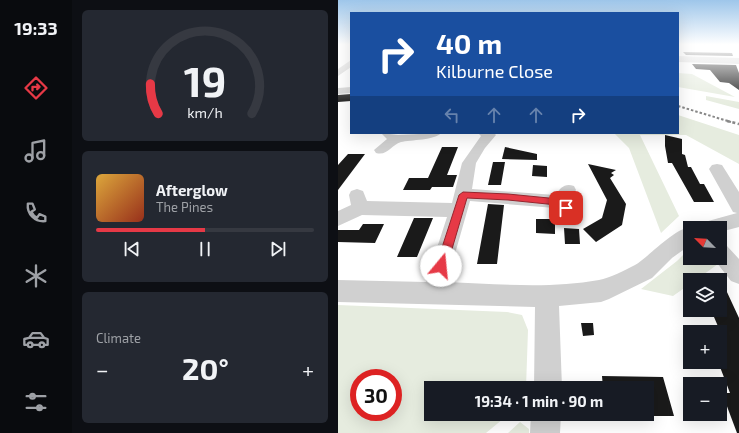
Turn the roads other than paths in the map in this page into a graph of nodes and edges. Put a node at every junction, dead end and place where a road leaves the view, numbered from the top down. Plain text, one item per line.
1 (348, 65) edge
2 (338, 73) edge
3 (350, 90) edge
4 (338, 91) edge
5 (420, 134) edge
6 (488, 134) edge
7 (392, 136) edge
8 (381, 150) dead end
9 (717, 169) dead end
10 (732, 186) edge
11 (461, 202) junction
12 (739, 207) edge
13 (574, 215) dead end
14 (338, 219) edge
15 (739, 220) edge
16 (727, 223) edge
17 (683, 240) edge
18 (727, 260) edge
19 (739, 274) edge
20 (338, 292) edge
21 (433, 294) junction
22 (547, 296) junction
23 (548, 381) edge
24 (546, 421) edge
25 (545, 433) edge

1 - 2 street
3 - 4 street
5 - 7 street
6 - 11 street
7 - 8 street
9 - 10 street
10 - 12 street
11 - 13 street
11 - 14 street
11 - 21 street
15 - 16 street
17 - 22 street
18 - 19 street
20 - 21 street
21 - 22 street
22 - 23 street
24 - 25 street

